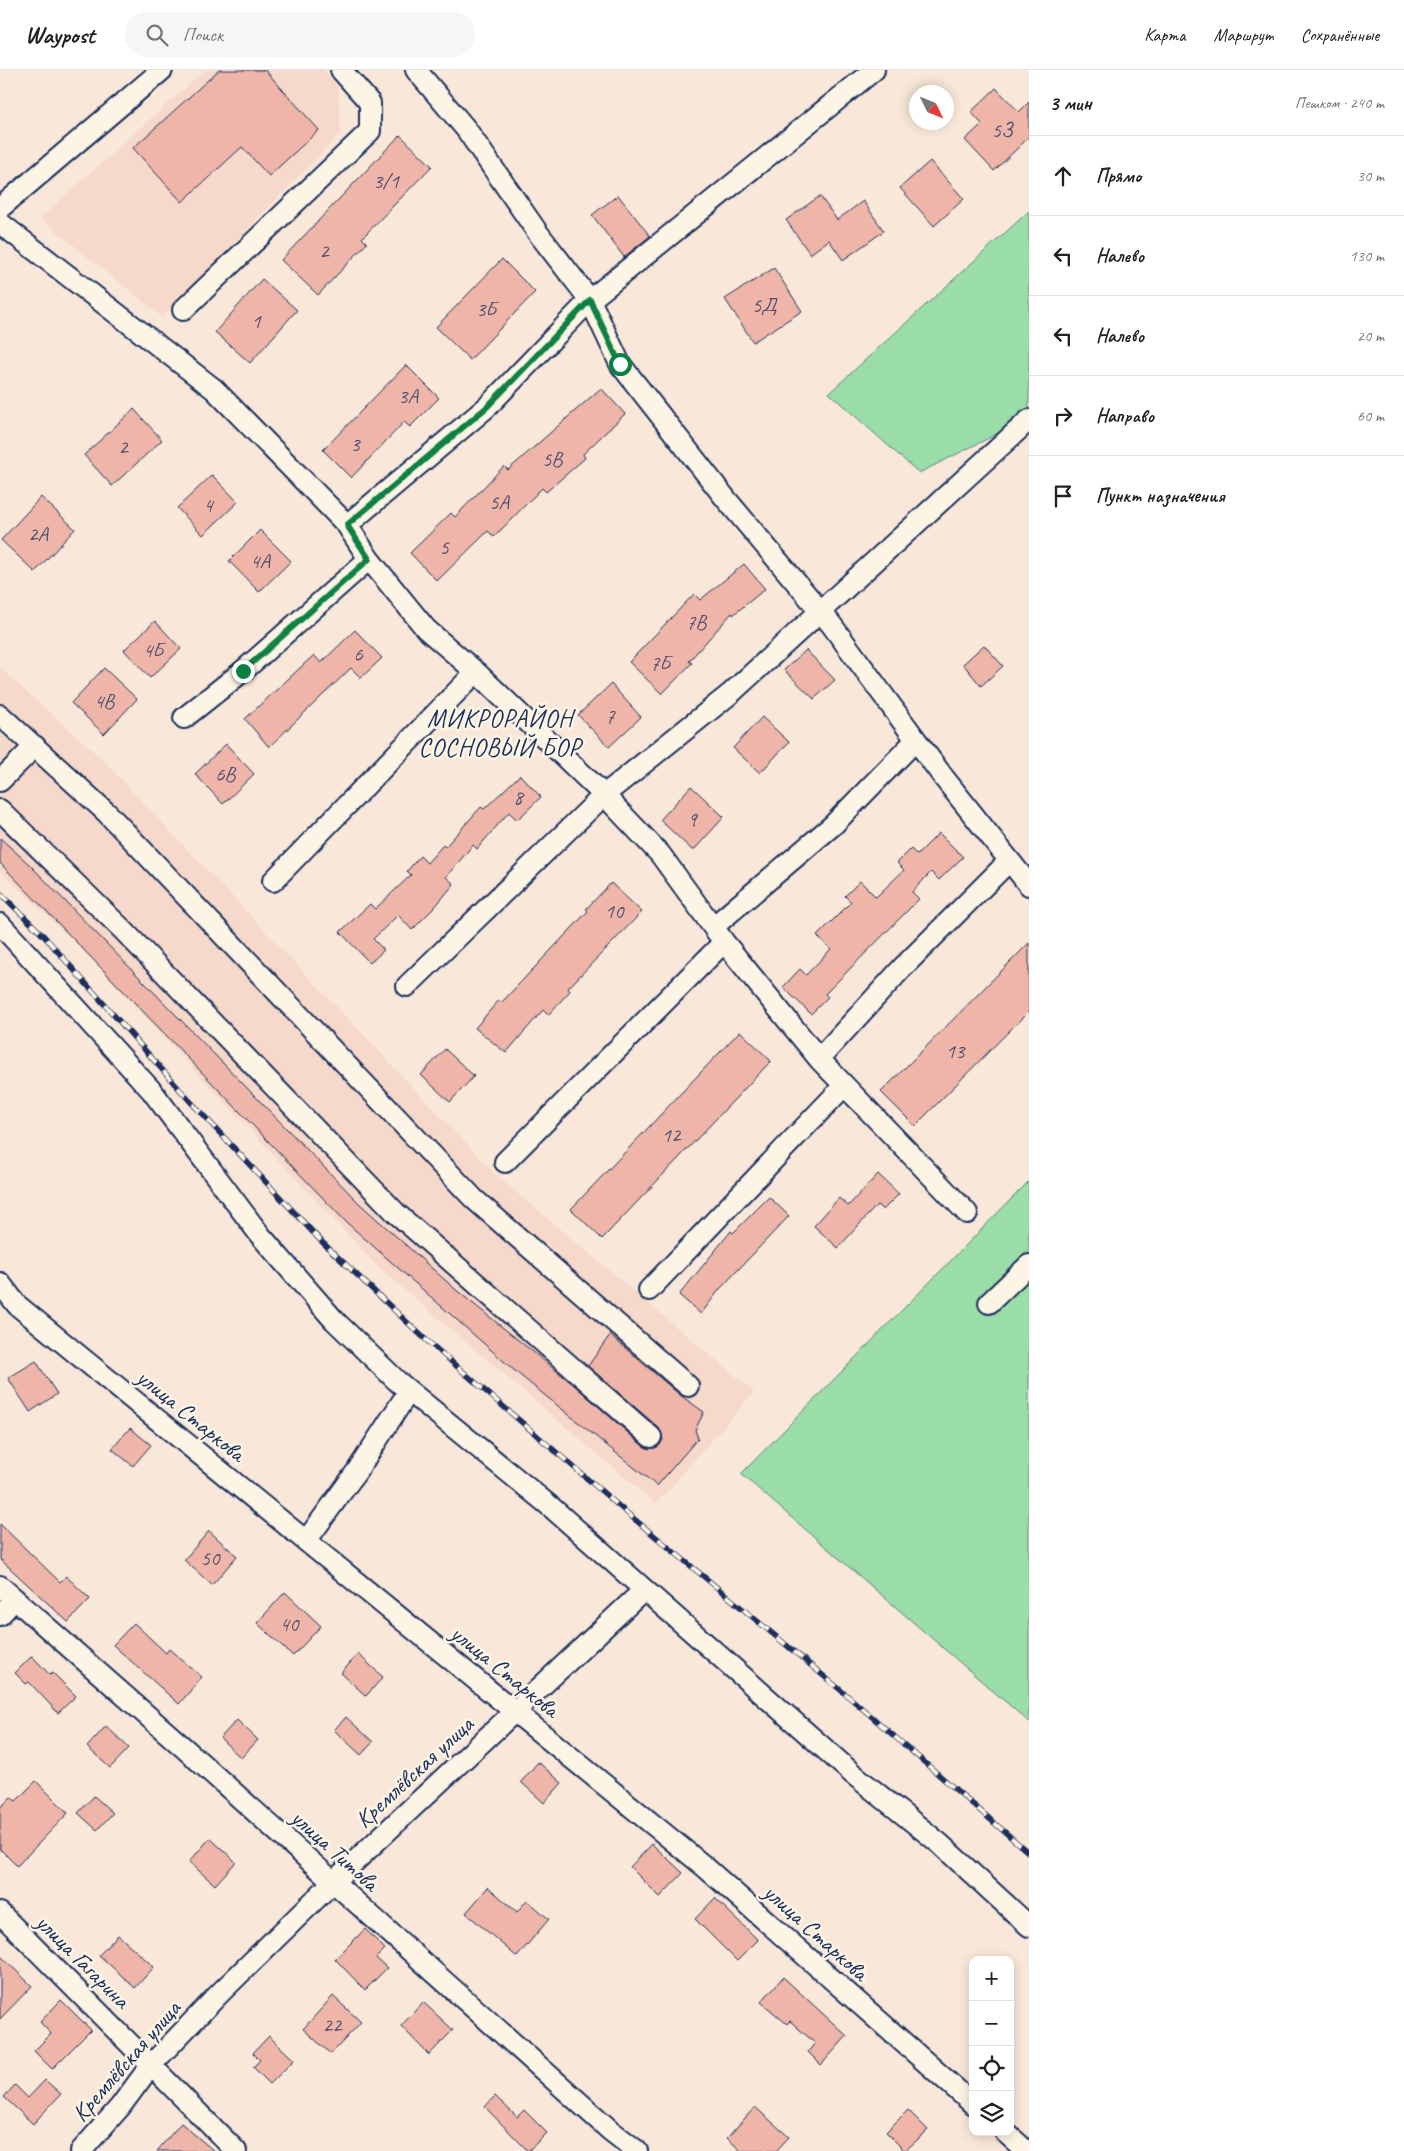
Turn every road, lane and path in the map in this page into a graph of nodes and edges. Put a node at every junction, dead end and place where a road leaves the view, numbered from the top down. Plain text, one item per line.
1 (162, 70) edge
2 (341, 70) edge
3 (416, 70) edge
4 (874, 70) edge
5 (0, 208) edge
6 (0, 222) edge
7 (590, 300) junction
8 (183, 310) dead end
9 (1029, 420) edge
10 (347, 525) junction
11 (369, 559) junction
12 (819, 610) junction
13 (476, 672) junction
14 (0, 716) edge
15 (184, 718) dead end
16 (916, 740) junction
17 (35, 746) junction
18 (0, 781) edge
19 (604, 794) junction
20 (0, 810) edge
21 (1011, 864) junction
22 (273, 881) dead end
23 (1029, 885) edge
24 (0, 924) edge
25 (718, 935) junction
26 (407, 986) dead end
27 (819, 1059) junction
28 (843, 1087) junction
29 (505, 1162) dead end
30 (967, 1213) dead end
31 (1029, 1265) edge
32 (0, 1283) edge
33 (648, 1290) dead end
34 (989, 1303) dead end
35 (688, 1386) dead end
36 (409, 1391) junction
37 (651, 1437) dead end
38 (306, 1541) junction
39 (0, 1586) edge
40 (644, 1590) junction
41 (15, 1599) junction
42 (0, 1615) edge
43 (516, 1712) junction
44 (333, 1882) junction
45 (0, 1913) edge
46 (1029, 1926) edge
47 (151, 2065) junction
48 (969, 2100) edge
49 (1009, 2136) edge
50 (82, 2151) edge
51 (236, 2151) edge
52 (637, 2151) edge
53 (1026, 2151) edge

1 - 5 street
2 - 8 street
3 - 7 street
4 - 7 street
6 - 10 street
7 - 10 street
7 - 12 street
9 - 12 street
10 - 11 street
11 - 13 street
11 - 15 street
12 - 16 street
12 - 19 street
13 - 19 street
13 - 22 street
14 - 17 street
16 - 21 street
16 - 25 street
17 - 18 street
17 - 35 street
19 - 25 street
19 - 26 street
20 - 37 street
21 - 23 street
21 - 27 street
24 - 36 street
25 - 27 street
25 - 29 street
27 - 28 street
28 - 30 street
28 - 33 street
31 - 34 street
32 - 38 street, улица Старкова
36 - 38 street
36 - 40 street
38 - 43 street, улица Старкова
39 - 41 street, улица Титова
40 - 43 street, Кремлёвская улица
40 - 46 street
41 - 42 street
41 - 44 street, улица Титова
43 - 44 street, Кремлёвская улица
43 - 48 street, улица Старкова
44 - 47 street, Кремлёвская улица
44 - 52 street, улица Титова
45 - 47 street, улица Гагарина
47 - 50 street, Кремлёвская улица
47 - 51 street, улица Гагарина
49 - 53 street

